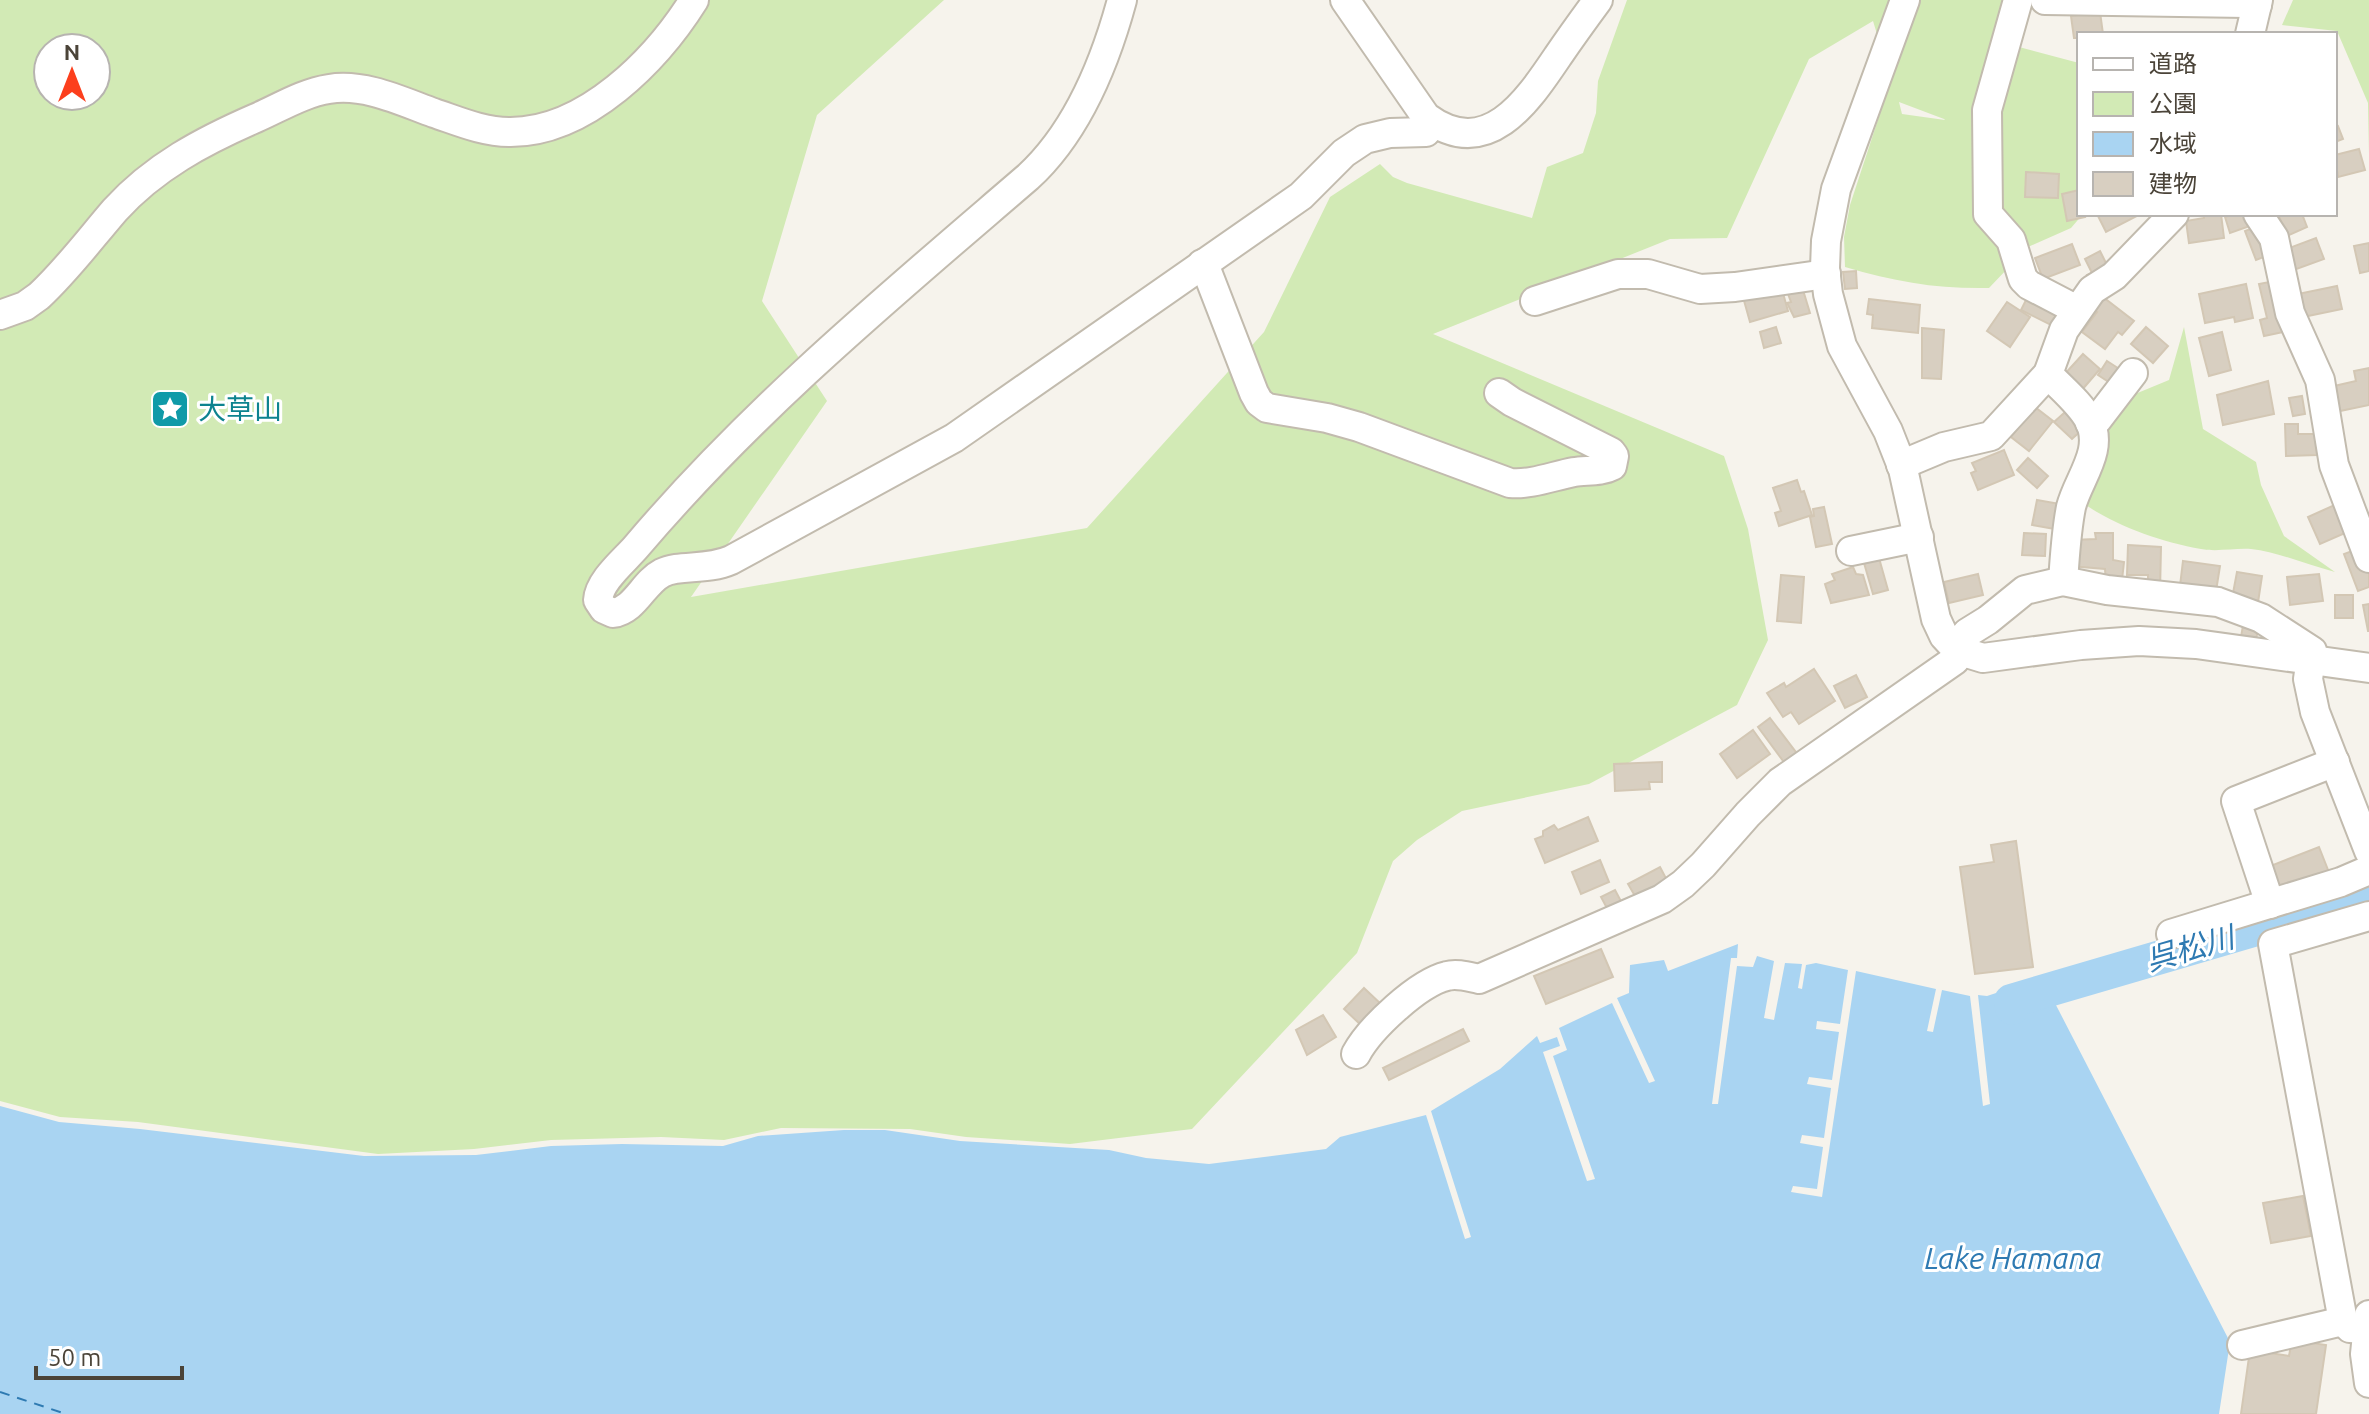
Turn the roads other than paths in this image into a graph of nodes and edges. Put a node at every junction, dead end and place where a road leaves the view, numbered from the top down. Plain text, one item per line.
1 (694, 0) edge
2 (1122, 0) edge
3 (1345, 0) edge
4 (1598, 0) edge
5 (1905, 0) edge
6 (1922, 0) edge
7 (2018, 0) edge
8 (2045, 0) edge
9 (2258, 2) edge
10 (1577, 12) edge
11 (2250, 32) edge
12 (1882, 63) junction
13 (1433, 123) junction
14 (2172, 216) edge
15 (2259, 216) edge
16 (1202, 264) junction
17 (1826, 274) junction
18 (1535, 301) dead end
19 (2077, 310) junction
20 (0, 315) edge
21 (2133, 373) dead end
22 (2048, 374) junction
23 (1499, 393) dead end
24 (2090, 423) junction
25 (1901, 465) junction
26 (1919, 537) junction
27 (1851, 551) dead end
28 (2369, 558) edge
29 (2063, 581) junction
30 (1957, 649) junction
31 (2310, 660) junction
32 (2369, 668) edge
33 (2335, 762) junction
34 (2369, 851) edge
35 (2369, 870) edge
36 (2270, 904) junction
37 (2369, 916) edge
38 (2171, 934) dead end
39 (1356, 1054) dead end
40 (2360, 1322) edge
41 (2242, 1345) dead end
42 (2369, 1383) edge

1 - 20 street
2 - 16 street
3 - 13 street
4 - 10 street
5 - 12 street
6 - 12 street
7 - 19 street
8 - 9 street
9 - 11 street
10 - 13 street
12 - 17 street
13 - 16 street
14 - 19 street
15 - 28 street
16 - 23 street
17 - 18 street
17 - 25 street
19 - 22 street
21 - 24 street
22 - 24 street
22 - 25 street
24 - 29 street
25 - 26 street
26 - 27 street
26 - 30 street
29 - 30 street
29 - 31 street
30 - 31 street
30 - 39 street
31 - 32 street
31 - 33 street
33 - 34 street
33 - 36 street
35 - 36 street
36 - 38 street
37 - 40 street
40 - 41 street
40 - 42 street

